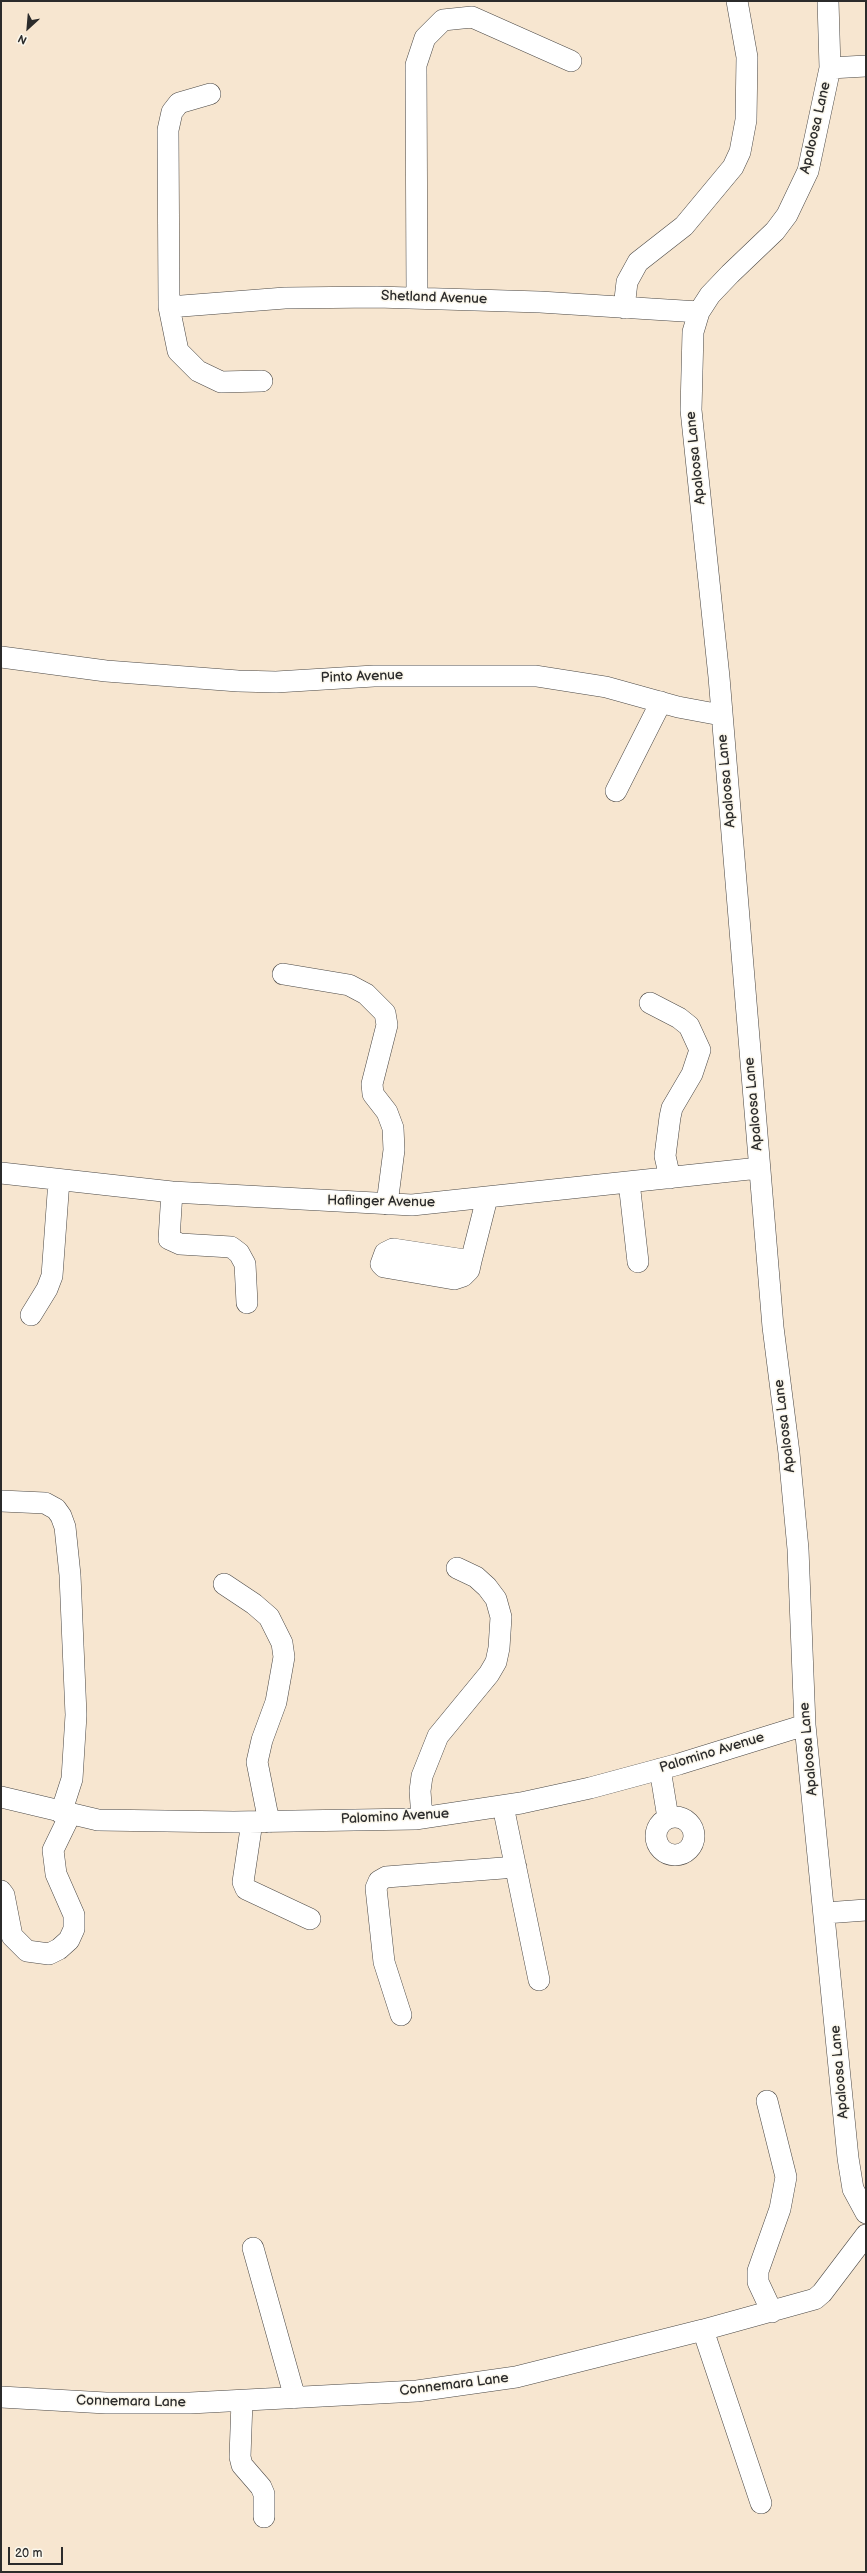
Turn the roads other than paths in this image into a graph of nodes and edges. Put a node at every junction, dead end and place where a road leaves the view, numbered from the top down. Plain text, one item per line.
1 (737, 1) edge
2 (828, 1) edge
3 (571, 61) dead end
4 (866, 66) edge
5 (830, 68) junction
6 (210, 94) dead end
7 (417, 298) junction
8 (169, 307) junction
9 (624, 308) junction
10 (699, 312) junction
11 (262, 381) dead end
12 (1, 656) edge
13 (661, 702) junction
14 (721, 715) junction
15 (616, 791) dead end
16 (283, 974) dead end
17 (650, 1003) dead end
18 (759, 1168) junction
19 (1, 1174) edge
20 (670, 1178) junction
21 (59, 1180) junction
22 (629, 1182) junction
23 (172, 1192) junction
24 (487, 1198) junction
25 (387, 1204) junction
26 (471, 1260) dead end
27 (638, 1262) dead end
28 (247, 1303) dead end
29 (31, 1315) dead end
30 (1, 1501) edge
31 (457, 1568) dead end
32 (224, 1584) dead end
33 (805, 1725) junction
34 (660, 1769) junction
35 (1, 1797) edge
36 (503, 1806) junction
37 (66, 1814) junction
38 (422, 1818) junction
39 (668, 1818) dead end
40 (260, 1822) junction
41 (516, 1867) junction
42 (1, 1891) edge
43 (866, 1910) edge
44 (825, 1914) junction
45 (310, 1919) dead end
46 (539, 1980) dead end
47 (401, 2015) dead end
48 (767, 2101) dead end
49 (866, 2213) edge
50 (866, 2235) edge
51 (253, 2248) dead end
52 (772, 2312) junction
53 (704, 2330) junction
54 (1, 2397) edge
55 (295, 2398) junction
56 (242, 2401) junction
57 (761, 2503) dead end
58 (264, 2517) dead end

1 - 9 street
2 - 5 street
3 - 7 street
4 - 5 street, Apaloosa Lane
5 - 10 street, Apaloosa Lane
6 - 8 street
7 - 8 street, Shetland Avenue
7 - 9 street, Shetland Avenue
8 - 11 street
9 - 10 street, Shetland Avenue
10 - 14 street, Apaloosa Lane
12 - 13 street, Pinto Avenue
13 - 14 street, Pinto Avenue
13 - 15 street
14 - 18 street, Apaloosa Lane
16 - 25 street
17 - 20 street
18 - 20 street, Haflinger Avenue
18 - 33 street, Apaloosa Lane
19 - 21 street, Haflinger Avenue
20 - 22 street, Haflinger Avenue
21 - 23 street, Haflinger Avenue
21 - 29 street
22 - 24 street, Haflinger Avenue
22 - 27 street
23 - 25 street, Haflinger Avenue
23 - 28 street
24 - 25 street, Haflinger Avenue
24 - 26 street
30 - 37 street
31 - 38 street
32 - 40 street
33 - 34 street, Palomino Avenue
33 - 44 street, Apaloosa Lane
34 - 36 street, Palomino Avenue
34 - 39 street
35 - 37 street, Palomino Avenue
36 - 38 street, Palomino Avenue
36 - 41 street
37 - 40 street, Palomino Avenue
37 - 42 street
38 - 40 street, Palomino Avenue
40 - 45 street
41 - 46 street
41 - 47 street
43 - 44 street
44 - 49 street, Apaloosa Lane
48 - 52 street
50 - 52 street, Connemara Lane
51 - 55 street
52 - 53 street, Connemara Lane
53 - 55 street, Connemara Lane
53 - 57 street
54 - 56 street, Connemara Lane
55 - 56 street, Connemara Lane
56 - 58 street

